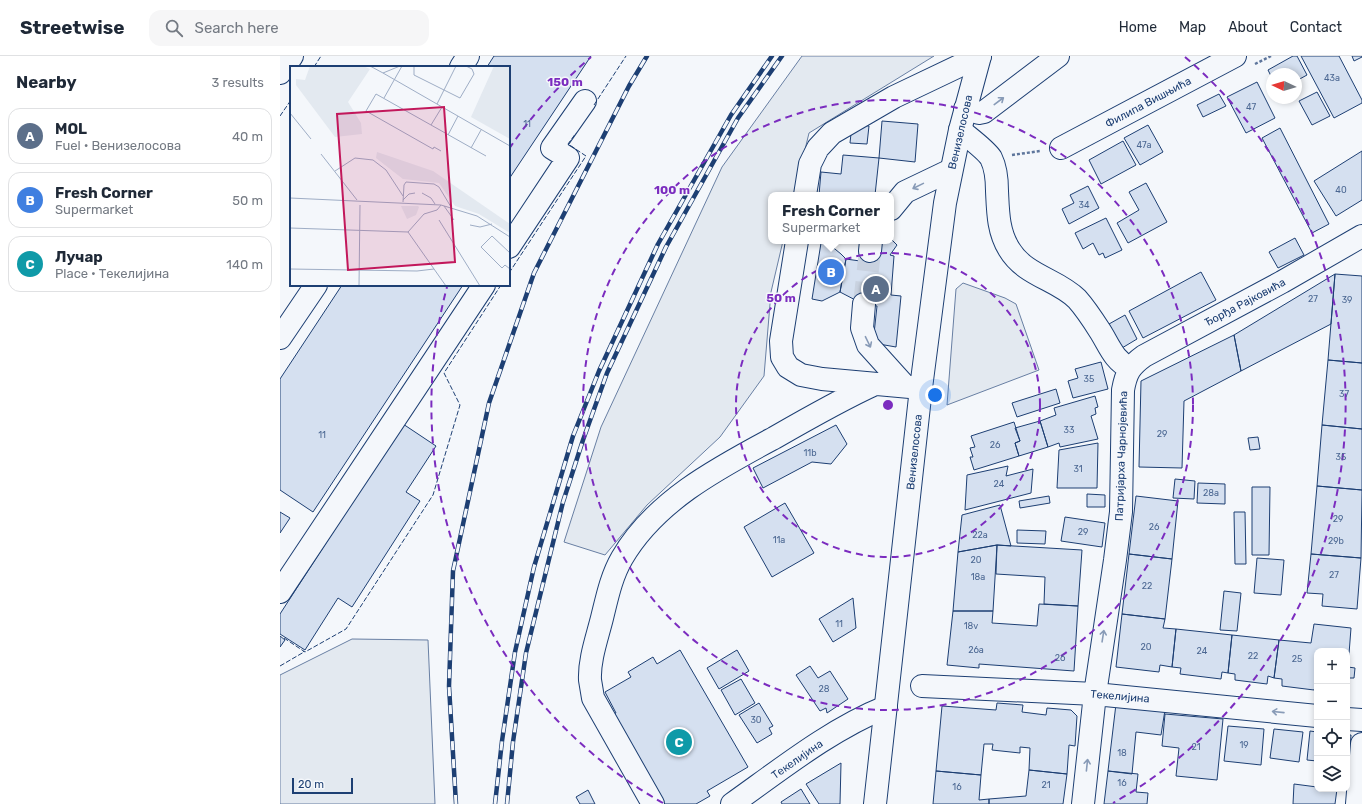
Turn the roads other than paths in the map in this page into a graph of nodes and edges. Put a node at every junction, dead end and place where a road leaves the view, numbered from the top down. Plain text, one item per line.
1 (468, 56) edge
2 (980, 56) edge
3 (1058, 56) edge
4 (1235, 56) edge
5 (462, 66) edge
6 (585, 101) dead end
7 (962, 119) junction
8 (1061, 148) road end
9 (951, 170) junction
10 (805, 192) edge
11 (894, 205) edge
12 (1362, 236) edge
13 (797, 244) edge
14 (510, 245) edge
15 (315, 286) edge
16 (483, 286) edge
17 (864, 304) tunnel mouth
18 (280, 338) edge
19 (1130, 368) junction
20 (875, 384) junction
21 (913, 387) junction
22 (280, 592) edge
23 (922, 686) dead end
24 (1095, 694) junction
25 (886, 707) junction
26 (1314, 716) edge
27 (1350, 719) edge
28 (1362, 720) edge
29 (1362, 744) edge
30 (653, 804) edge
31 (732, 804) edge
32 (875, 804) edge
33 (1083, 804) edge
34 (1357, 804) edge

1 - 5 street
2 - 7 street, Венизелосова
2 - 10 street
7 -> 3 street
4 - 8 street, Филипа Вишњића
6 - 14 street
7 - 9 street, Венизелосова
7 - 19 street
9 -> 11 street
9 - 21 street, Венизелосова
12 - 19 street, Ђорђа Рајковића
13 - 20 street
15 - 18 street
16 - 22 street
17 -> 21 street
24 -> 19 street, Патријарха Чарнојевића
20 - 21 street
20 - 30 street
21 - 25 street, Венизелосова
23 - 24 street, Текелијина
26 -> 24 street, Текелијина
33 -> 24 street, Патријарха Чарнојевића
25 - 31 street, Текелијина
25 - 32 street, Венизелосова
27 - 28 street
29 - 34 street

